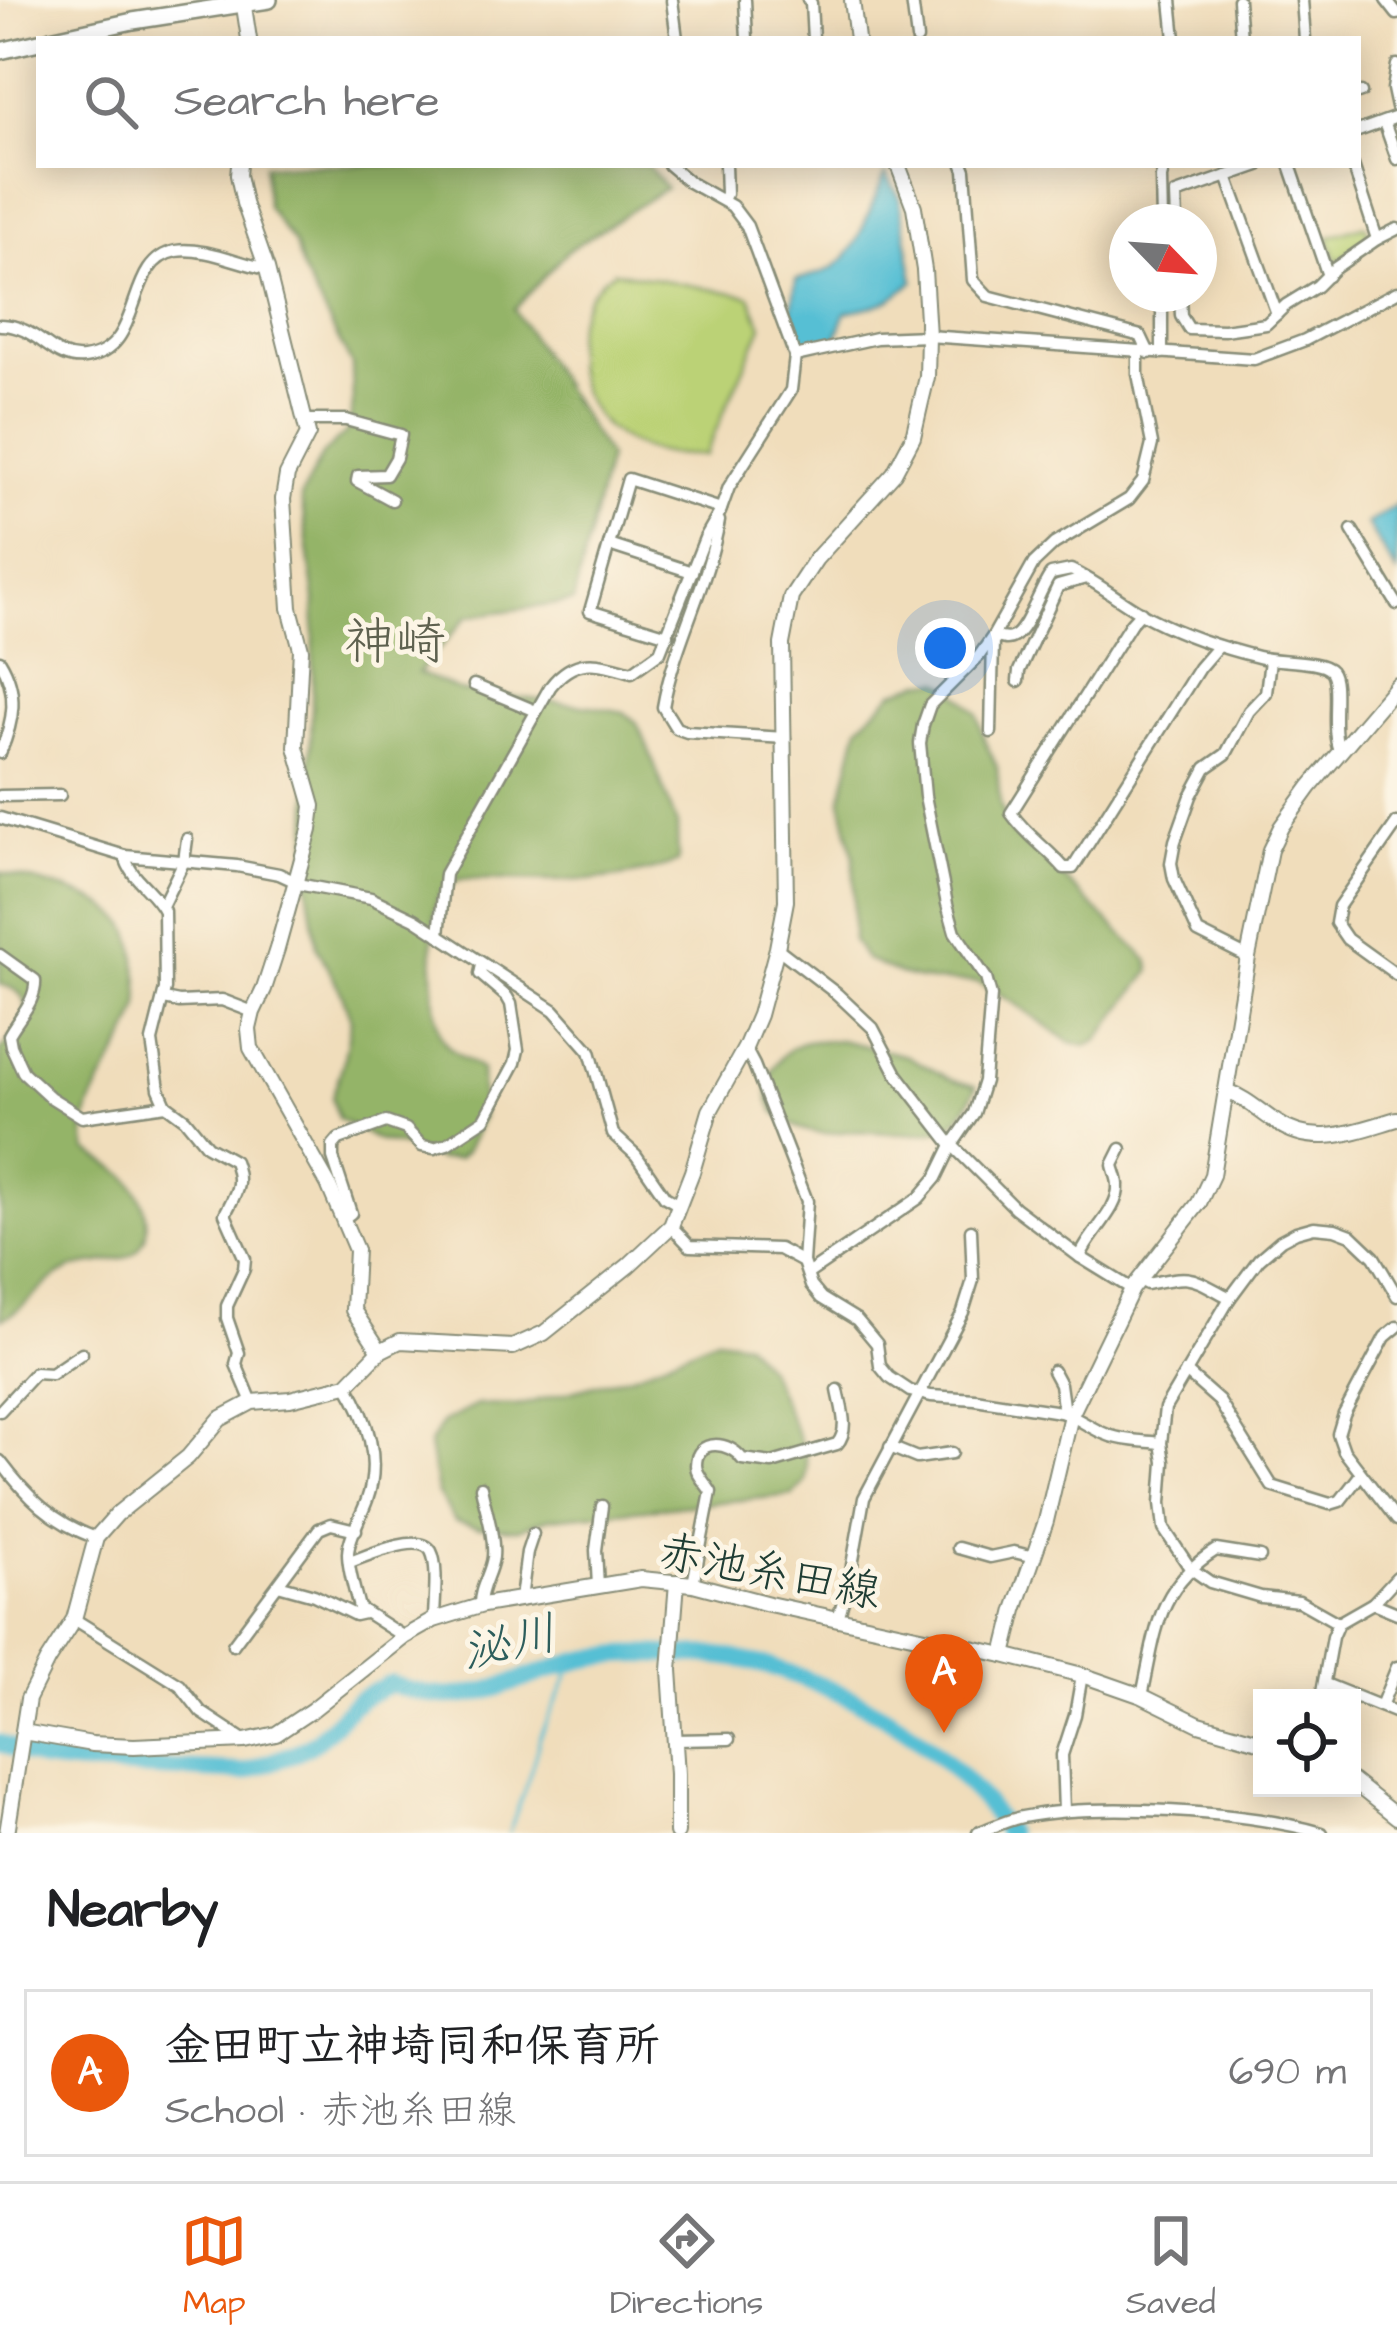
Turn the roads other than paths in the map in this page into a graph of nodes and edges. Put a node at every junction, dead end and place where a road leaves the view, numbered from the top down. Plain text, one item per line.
1 (269, 0) edge
2 (672, 0) edge
3 (745, 0) edge
4 (808, 0) edge
5 (852, 0) edge
6 (912, 0) edge
7 (1172, 0) edge
8 (1238, 0) edge
9 (1302, 0) edge
10 (1386, 0) edge
11 (243, 2) edge
12 (1397, 14) edge
13 (64, 36) edge
14 (249, 36) edge
15 (677, 36) edge
16 (746, 36) edge
17 (813, 36) edge
18 (857, 36) edge
19 (917, 36) edge
20 (1175, 36) edge
21 (1241, 36) edge
22 (1305, 36) edge
23 (36, 43) edge
24 (0, 50) edge
25 (1397, 65) edge
26 (1397, 108) edge
27 (1397, 117) edge
28 (1384, 122) junction
29 (1361, 129) edge
30 (1397, 159) edge
31 (239, 168) edge
32 (673, 168) edge
33 (725, 168) edge
34 (899, 168) edge
35 (963, 168) edge
36 (1164, 168) edge
37 (1250, 168) edge
38 (1291, 168) edge
39 (1354, 168) edge
40 (1227, 176) junction
41 (724, 200) junction
42 (1162, 204) edge
43 (1177, 204) edge
44 (1397, 229) edge
45 (1377, 239) junction
46 (267, 269) junction
47 (1328, 275) junction
48 (1397, 292) edge
49 (1158, 312) edge
50 (1181, 312) edge
51 (1276, 314) junction
52 (0, 325) edge
53 (928, 336) junction
54 (1150, 353) junction
55 (795, 356) junction
56 (304, 420) junction
57 (392, 500) dead end
58 (721, 510) junction
59 (1352, 530) dead end
60 (609, 545) junction
61 (692, 572) junction
62 (1086, 578) junction
63 (1397, 604) edge
64 (1141, 612) junction
65 (668, 635) junction
66 (993, 636) junction
67 (1218, 646) junction
68 (1270, 660) junction
69 (0, 661) edge
70 (1018, 681) dead end
71 (473, 685) dead end
72 (1397, 686) edge
73 (536, 711) junction
74 (991, 732) dead end
75 (785, 738) junction
76 (0, 753) edge
77 (1340, 753) junction
78 (60, 795) dead end
79 (0, 796) edge
80 (0, 818) edge
81 (1397, 823) edge
82 (187, 839) dead end
83 (125, 856) junction
84 (184, 861) junction
85 (295, 880) junction
86 (162, 906) junction
87 (439, 934) junction
88 (777, 948) junction
89 (0, 955) edge
90 (1248, 957) junction
91 (482, 965) junction
92 (1397, 975) edge
93 (164, 999) junction
94 (253, 1012) junction
95 (5, 1041) edge
96 (745, 1048) junction
97 (1226, 1091) junction
98 (166, 1105) junction
99 (1397, 1119) edge
100 (952, 1145) junction
101 (1120, 1149) dead end
102 (679, 1205) junction
103 (343, 1219) junction
104 (671, 1226) junction
105 (971, 1230) dead end
106 (1080, 1257) junction
107 (806, 1267) junction
108 (1135, 1284) junction
109 (1397, 1296) edge
110 (1230, 1298) junction
111 (1395, 1332) edge
112 (380, 1351) junction
113 (82, 1353) dead end
114 (1053, 1370) dead end
115 (1186, 1372) junction
116 (347, 1384) junction
117 (838, 1390) dead end
118 (919, 1394) junction
119 (252, 1402) junction
120 (0, 1411) edge
121 (1067, 1414) junction
122 (1161, 1443) junction
123 (890, 1447) junction
124 (952, 1453) dead end
125 (0, 1461) edge
126 (1361, 1474) junction
127 (481, 1486) dead end
128 (602, 1506) dead end
129 (1397, 1520) edge
130 (356, 1530) junction
131 (532, 1534) dead end
132 (96, 1538) junction
133 (958, 1548) dead end
134 (1034, 1556) junction
135 (1260, 1557) dead end
136 (350, 1562) junction
137 (1190, 1568) junction
138 (1397, 1577) edge
139 (685, 1583) junction
140 (278, 1586) junction
141 (598, 1586) junction
142 (521, 1599) junction
143 (1373, 1603) junction
144 (480, 1606) junction
145 (364, 1612) junction
146 (1397, 1613) edge
147 (838, 1618) junction
148 (74, 1619) junction
149 (434, 1620) junction
150 (1338, 1623) junction
151 (404, 1637) junction
152 (233, 1646) dead end
153 (1004, 1655) junction
154 (1397, 1666) edge
155 (1082, 1675) junction
156 (1325, 1684) junction
157 (1324, 1689) edge
158 (1142, 1696) junction
159 (1381, 1706) junction
160 (1397, 1713) edge
161 (22, 1736) junction
162 (729, 1739) dead end
163 (1253, 1739) edge
164 (674, 1740) junction
165 (245, 1741) junction
166 (1361, 1788) edge
167 (5, 1811) edge
168 (1064, 1811) junction
169 (1397, 1817) edge
170 (7, 1833) edge
171 (677, 1833) edge
172 (978, 1833) edge
173 (1322, 1833) edge

1 - 11 main road
2 - 15 street
3 - 16 street
4 - 17 street
5 - 18 street
6 - 19 street
7 - 20 street
8 - 21 street
9 - 22 street
10 - 12 street
11 - 13 main road
11 - 14 street
23 - 24 main road
25 - 26 street
27 - 28 street
28 - 29 street
28 - 30 street
31 - 46 street
32 - 41 street
33 - 41 street
34 - 53 street
35 - 54 street
36 - 42 street
37 - 40 street
38 - 47 street
39 - 45 street
40 - 43 street
40 - 51 street
41 - 55 street
44 - 45 street
45 - 47 street
46 - 52 street
46 - 56 street
47 - 51 street
48 - 54 street
49 - 54 street
50 - 51 street
53 - 54 street
53 - 55 street
53 - 75 street
54 - 66 street
55 - 58 street
56 - 57 street
56 - 85 street
58 - 60 street
58 - 61 street
58 - 75 street
59 - 63 street
60 - 61 street
60 - 65 street
61 - 65 street
62 - 64 street
62 - 66 street
62 - 70 street
64 - 67 street
64 - 67 street
65 - 73 street
66 - 74 street
66 - 100 street
67 - 68 street
68 - 77 street
68 - 90 street
69 - 76 street
71 - 73 street
72 - 77 street
73 - 87 street
75 - 88 street
77 - 90 street
78 - 79 street
80 - 83 street
81 - 92 street
82 - 84 street
83 - 84 street
83 - 86 street
84 - 85 street
84 - 86 street
85 - 87 street
85 - 94 street
86 - 93 street
87 - 91 street
88 - 96 street
88 - 100 street
89 - 95 street
90 - 97 street
91 - 102 street
91 - 103 street
93 - 94 street
93 - 98 street
94 - 103 street
95 - 98 street
96 - 102 street
96 - 107 street
97 - 99 street
97 - 108 street
98 - 119 street
100 - 106 street
100 - 107 street
101 - 106 street
102 - 104 street
103 - 112 street
104 - 107 street
104 - 112 street
105 - 118 street
106 - 108 street
107 - 118 street
108 - 110 street
108 - 121 street
109 - 110 street
110 - 115 street
111 - 126 street
112 - 116 street
113 - 120 street
114 - 121 street
115 - 122 street
115 - 126 street
116 - 119 street
116 - 130 street
117 - 139 street
118 - 121 street
118 - 123 street
119 - 132 street
121 - 122 street
121 - 134 street
122 - 137 street
123 - 124 street
123 - 147 street
125 - 132 street
126 - 129 street
127 - 144 street
128 - 141 street
130 - 136 street
130 - 140 street
131 - 142 street
132 - 148 street
133 - 134 street
134 - 153 street
135 - 137 street
136 - 145 street
136 - 149 street
137 - 150 street
137 - 158 street
138 - 143 street
139 - 141 street, 赤池糸田線
139 - 147 street, 赤池糸田線
139 - 164 street
140 - 145 street
140 - 152 street
141 - 142 street, 赤池糸田線
142 - 144 street, 赤池糸田線
143 - 146 street
143 - 150 street
144 - 149 street, 赤池糸田線
145 - 151 street
147 - 153 street, 赤池糸田線
148 - 161 street
148 - 165 street
149 - 151 street, 赤池糸田線
150 - 156 street
151 - 165 street, 赤池糸田線
153 - 155 street, 赤池糸田線
154 - 159 street
155 - 158 street, 赤池糸田線
155 - 168 street
156 - 157 street
156 - 159 street
158 - 163 street, 赤池糸田線
159 - 160 street
161 - 165 street, 赤池糸田線
161 - 167 street
162 - 164 street
164 - 171 street
166 - 169 street
167 - 170 street
168 - 172 street
168 - 173 street

